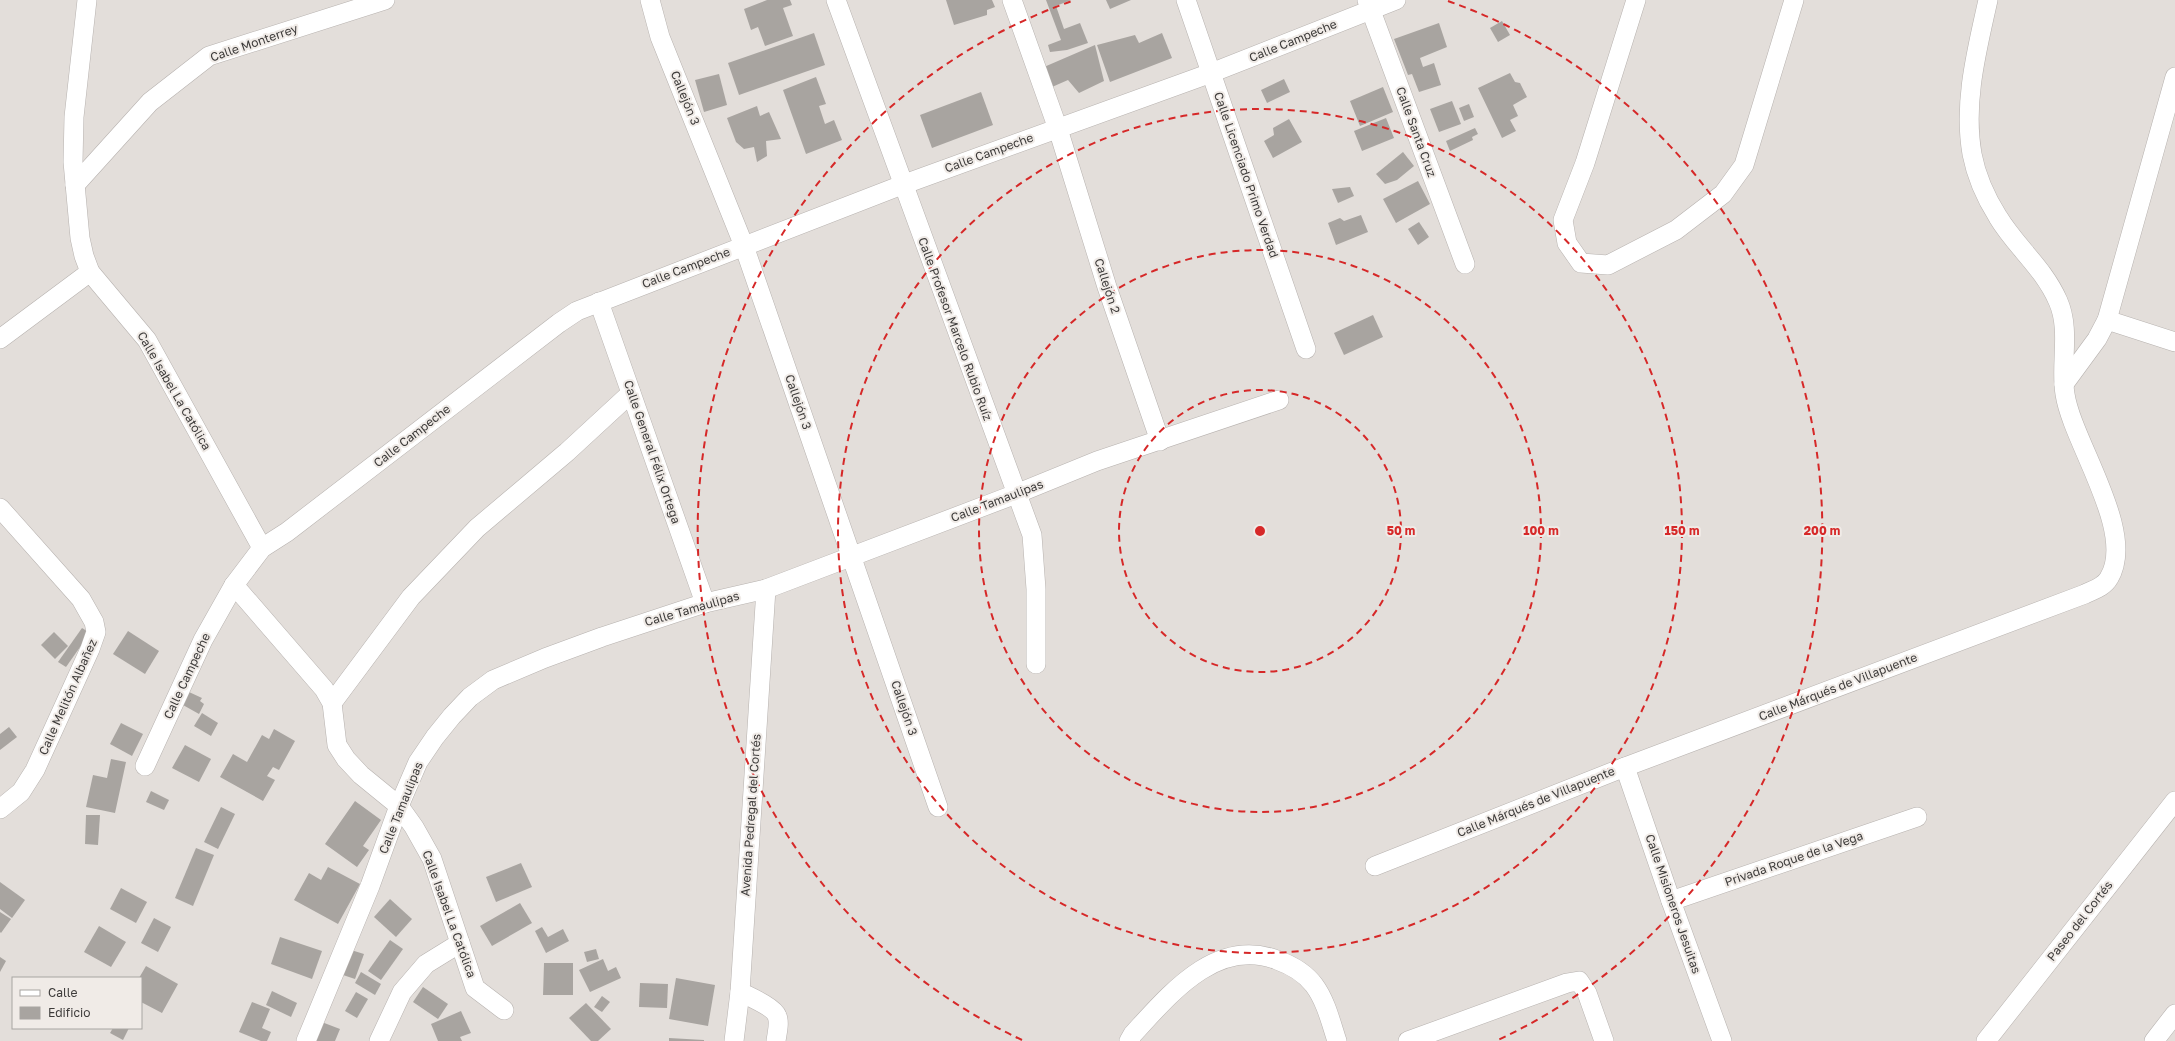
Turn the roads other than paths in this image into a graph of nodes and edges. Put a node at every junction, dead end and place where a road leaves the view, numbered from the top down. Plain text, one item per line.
1 (87, 0) edge
2 (385, 0) edge
3 (650, 0) edge
4 (836, 0) edge
5 (1012, 0) edge
6 (1186, 0) edge
7 (1396, 0) edge
8 (1636, 0) edge
9 (1794, 0) edge
10 (1988, 0) edge
11 (1369, 5) edge
12 (1211, 74) junction
13 (2175, 77) edge
14 (2170, 105) edge
15 (1058, 129) junction
16 (902, 184) junction
17 (75, 185) junction
18 (744, 246) junction
19 (1465, 264) dead end
20 (90, 272) junction
21 (599, 302) junction
22 (2107, 320) junction
23 (0, 339) edge
24 (2175, 342) edge
25 (1306, 349) dead end
26 (2064, 384) junction
27 (631, 393) junction
28 (1279, 400) dead end
29 (1160, 441) junction
30 (1016, 494) junction
31 (0, 508) edge
32 (262, 548) junction
33 (851, 556) junction
34 (234, 585) junction
35 (766, 589) junction
36 (705, 603) junction
37 (1036, 664) dead end
38 (332, 703) junction
39 (144, 766) dead end
40 (1625, 767) junction
41 (2175, 801) edge
42 (399, 806) junction
43 (938, 807) dead end
44 (0, 809) edge
45 (1918, 816) dead end
46 (1375, 866) dead end
47 (1671, 901) junction
48 (460, 943) junction
49 (740, 992) junction
50 (504, 1010) dead end
51 (2175, 1014) edge
52 (306, 1041) edge
53 (379, 1041) edge
54 (734, 1041) edge
55 (776, 1041) edge
56 (1129, 1041) edge
57 (1337, 1041) edge
58 (1408, 1041) edge
59 (1604, 1041) edge
60 (1722, 1041) edge
61 (1986, 1041) edge
62 (2154, 1041) edge

1 - 17 street, Calle Isabel La Católica
2 - 17 street, Calle Monterrey
3 - 18 street, Callejón 3
4 - 16 street, Calle Profesor Marcelo Rubio Ruíz
5 - 15 street, Callejón 2
6 - 12 street, Calle Licenciado Primo Verdad
7 - 11 street, Calle Campeche
8 - 9 street
10 - 26 street, Calle Márqués de Villapuente
11 - 12 street, Calle Campeche
11 - 19 street, Calle Santa Cruz
12 - 15 street, Calle Campeche
12 - 25 street, Calle Licenciado Primo Verdad
13 - 14 street
14 - 22 street
15 - 16 street, Calle Campeche
15 - 29 street, Callejón 2
16 - 18 street, Calle Campeche
16 - 30 street, Calle Profesor Marcelo Rubio Ruíz
17 - 20 street, Calle Isabel La Católica
18 - 21 street, Calle Campeche
18 - 33 street, Callejón 3
20 - 23 street
20 - 32 street, Calle Isabel La Católica
21 - 27 street, Calle General Félix Ortega
21 - 32 street, Calle Campeche
22 - 24 street
22 - 26 street
26 - 40 street, Calle Márqués de Villapuente
27 - 36 street, Calle General Félix Ortega
27 - 38 street
28 - 29 street, Calle Tamaulipas
29 - 30 street, Calle Tamaulipas
30 - 33 street, Calle Tamaulipas
30 - 37 street, Calle Profesor Marcelo Rubio Ruíz
31 - 44 street, Calle Melitón Albañez
32 - 34 street, Calle Campeche
33 - 35 street, Calle Tamaulipas
33 - 43 street, Callejón 3
34 - 38 street, Calle Isabel La Católica
34 - 39 street, Calle Campeche
35 - 36 street, Calle Tamaulipas
35 - 49 street, Avenida Pedregal del Cortés
36 - 42 street, Calle Tamaulipas
38 - 42 street, Calle Isabel La Católica
40 - 46 street, Calle Márqués de Villapuente
40 - 47 street, Calle Misioneros Jesuitas
41 - 61 street, Paseo del Cortés
42 - 48 street, Calle Isabel La Católica
42 - 52 street, Calle Tamaulipas
45 - 47 street, Privada Roque de la Vega
47 - 60 street, Calle Misioneros Jesuitas
48 - 50 street, Calle Isabel La Católica
48 - 53 street
49 - 54 street, Avenida Pedregal del Cortés
49 - 55 street
51 - 62 street
56 - 57 street
58 - 59 street

